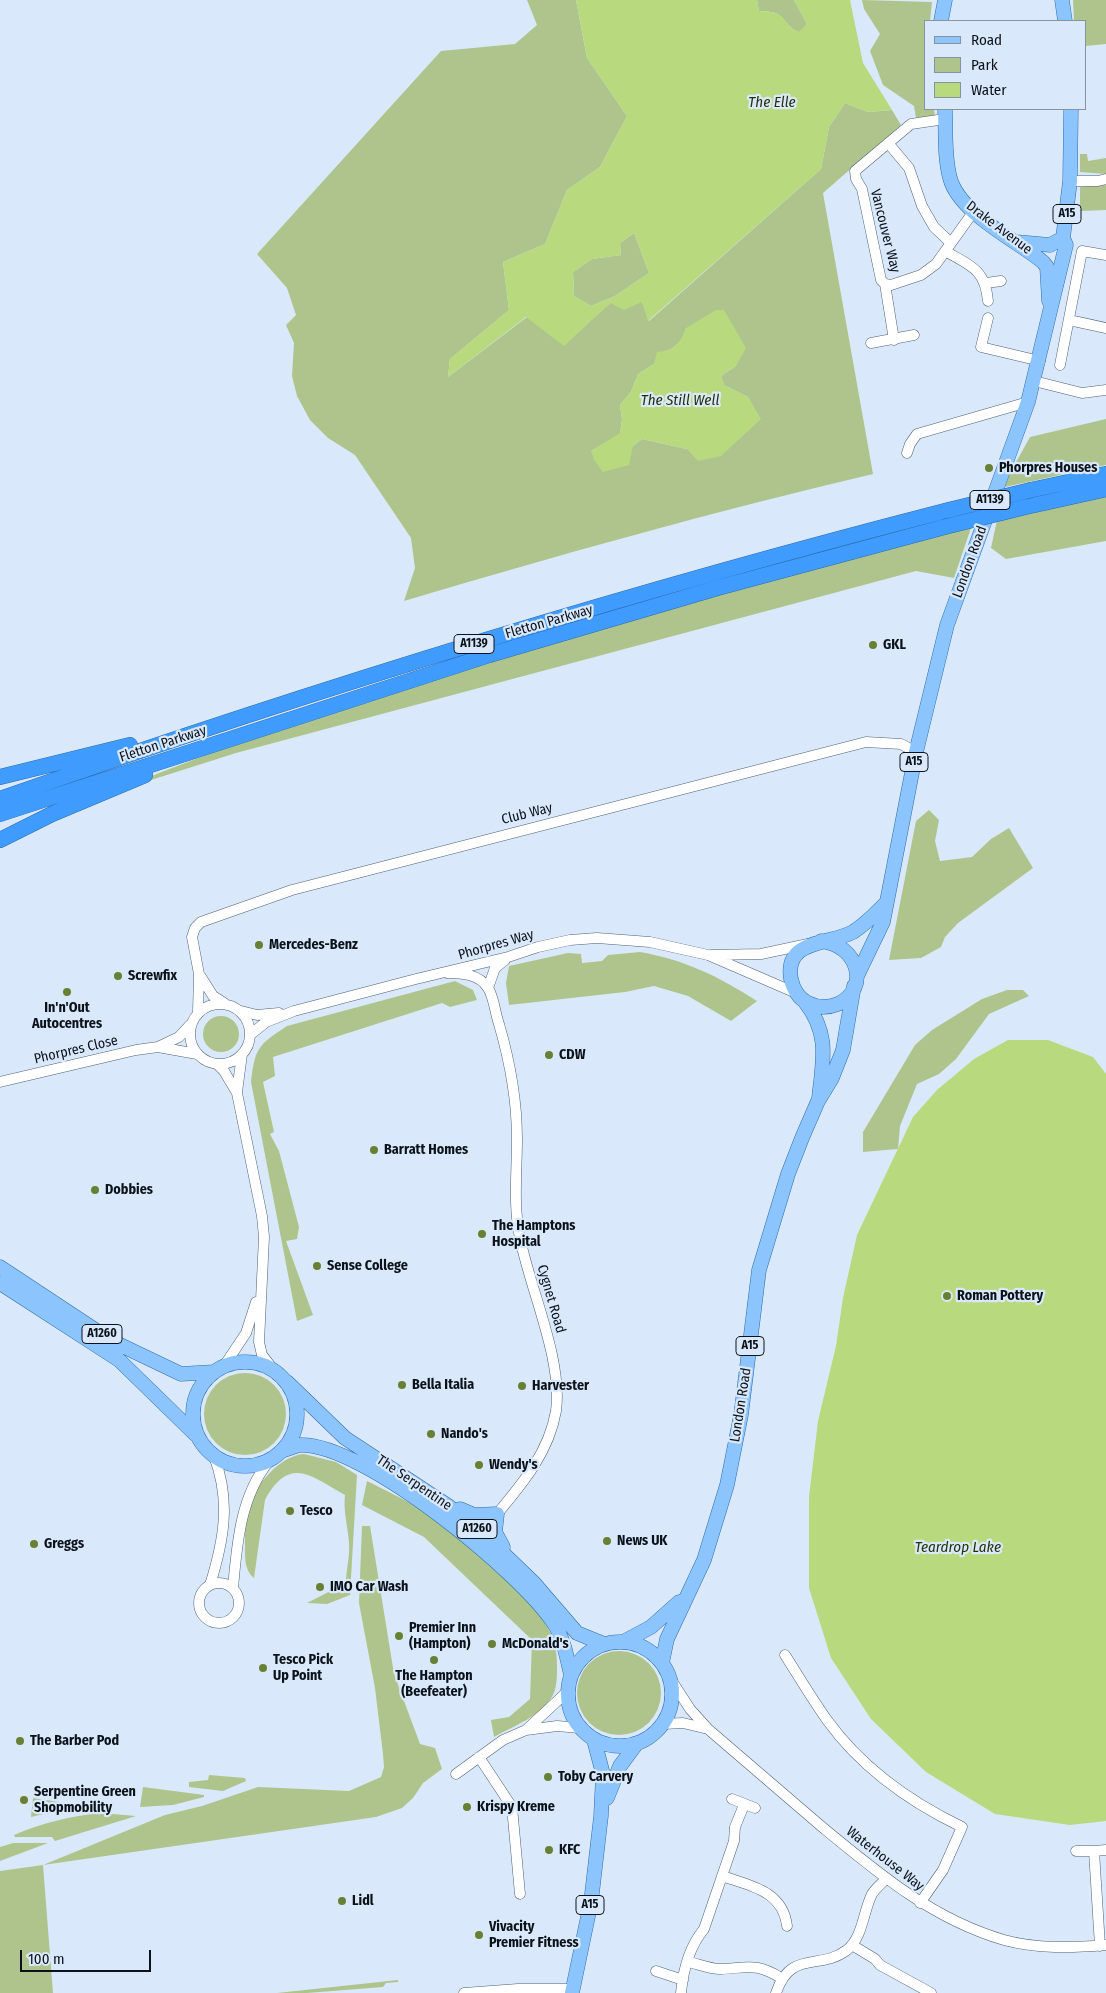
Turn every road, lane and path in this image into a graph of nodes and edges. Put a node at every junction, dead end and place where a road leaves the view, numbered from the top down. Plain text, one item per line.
1 (945, 0) edge
2 (1063, 1) edge
3 (941, 20) edge
4 (1065, 20) edge
5 (1071, 110) edge
6 (945, 114) edge
7 (888, 143) junction
8 (1106, 179) edge
9 (1070, 181) junction
10 (974, 211) junction
11 (1063, 238) junction
12 (1016, 242) junction
13 (948, 247) junction
14 (1106, 255) edge
15 (1001, 281) dead end
16 (986, 283) junction
17 (885, 284) junction
18 (988, 301) dead end
19 (1048, 316) junction
20 (988, 318) dead end
21 (1069, 320) junction
22 (1106, 328) edge
23 (914, 335) dead end
24 (894, 340) junction
25 (871, 343) dead end
26 (1040, 361) junction
27 (1060, 365) dead end
28 (1034, 381) junction
29 (1106, 390) edge
30 (1028, 402) junction
31 (907, 453) dead end
32 (1106, 474) edge
33 (1106, 489) edge
34 (242, 718) junction
35 (248, 732) junction
36 (916, 752) junction
37 (0, 777) edge
38 (0, 799) edge
39 (0, 814) edge
40 (0, 840) edge
41 (888, 901) junction
42 (816, 942) junction
43 (518, 952) junction
44 (708, 955) junction
45 (508, 957) junction
46 (447, 973) junction
47 (199, 974) junction
48 (416, 979) junction
49 (855, 981) junction
50 (488, 988) junction
51 (800, 997) junction
52 (225, 1004) junction
53 (294, 1011) junction
54 (198, 1012) junction
55 (241, 1012) junction
56 (190, 1024) junction
57 (250, 1035) junction
58 (158, 1047) junction
59 (196, 1054) junction
60 (242, 1054) junction
61 (217, 1064) junction
62 (0, 1082) edge
63 (237, 1093) junction
64 (818, 1101) junction
65 (0, 1267) edge
66 (262, 1272) junction
67 (0, 1283) edge
68 (0, 1288) edge
69 (16, 1293) junction
70 (219, 1369) junction
71 (273, 1369) junction
72 (287, 1382) junction
73 (198, 1438) junction
74 (282, 1451) junction
75 (214, 1456) junction
76 (269, 1461) junction
77 (447, 1505) junction
78 (497, 1514) junction
79 (507, 1555) junction
80 (210, 1585) junction
81 (233, 1588) junction
82 (688, 1592) junction
83 (623, 1642) junction
84 (604, 1644) junction
85 (785, 1661) dead end
86 (662, 1663) junction
87 (571, 1675) junction
88 (670, 1678) junction
89 (568, 1692) junction
90 (663, 1724) junction
91 (580, 1728) junction
92 (526, 1730) junction
93 (708, 1730) junction
94 (594, 1740) junction
95 (637, 1744) junction
96 (479, 1757) junction
97 (456, 1774) dead end
98 (732, 1799) dead end
99 (744, 1805) junction
100 (755, 1808) dead end
101 (601, 1816) junction
102 (1106, 1850) edge
103 (1094, 1851) junction
104 (1076, 1852) dead end
105 (722, 1876) junction
106 (885, 1880) junction
107 (520, 1894) dead end
108 (920, 1903) junction
109 (787, 1926) dead end
110 (852, 1945) junction
111 (1103, 1946) edge
112 (688, 1962) junction
113 (656, 1971) dead end
114 (781, 1978) junction
115 (683, 1980) junction
116 (573, 1991) edge
117 (464, 1993) edge
118 (682, 1993) edge
119 (776, 1993) edge
120 (932, 1993) edge

1 - 3 main road
2 - 4 main road
5 - 9 main road, London Road / A15
6 - 7 street, Vancouver Way
6 - 10 main road, Drake Avenue
7 - 13 street
7 - 17 street, Vancouver Way
8 - 9 street
9 - 11 main road, London Road / A15
10 - 12 main road, Drake Avenue
10 - 13 street, Vancouver Way
11 - 12 main road
11 - 19 main road, London Road / A15
12 - 19 main road, Drake Avenue
13 - 16 street
13 - 17 street, Vancouver Way
14 - 21 street
15 - 16 street
16 - 18 street
17 - 24 street
19 - 26 main road, London Road / A15
20 - 26 street
21 - 22 street
21 - 27 street
23 - 24 street
24 - 25 street
26 - 28 main road, London Road / A15
28 - 29 street
28 - 30 main road, London Road / A15
30 - 31 street
30 - 36 main road, London Road / A15
32 - 34 highway, Fletton Parkway / A1139, bridge
33 - 35 highway, Fletton Parkway / A1139, bridge
34 - 37 highway
34 - 38 highway, Fletton Parkway / A1139
35 - 39 highway, Fletton Parkway / A1139
35 - 40 highway
36 - 41 main road, London Road / A15
36 - 47 street, Club Way
41 - 42 main road
41 - 49 main road, London Road / A15
42 - 44 street, Phorpres Way
42 - 49 main road
42 - 51 main road, A15
43 - 44 street, Phorpres Way
43 - 45 street, Phorpres Way
43 - 48 street
44 - 51 street, Phorpres Way
45 - 46 street, Phorpres Way
45 - 50 street
46 - 48 street, Phorpres Way
46 - 50 street
47 - 52 street, Club Way
47 - 54 street, Club Way
48 - 53 street, Phorpres Way
49 - 51 main road, A15
49 - 64 main road, London Road / A15
50 - 78 street, Cygnet Road
51 - 64 main road, London Road / A15
52 - 54 street
52 - 55 street
53 - 55 street, Phorpres Way
53 - 57 street, Phorpres Way
54 - 56 street
55 - 57 street
56 - 58 street, Phorpres Close
56 - 59 street
57 - 60 street
58 - 59 street, Phorpres Close
58 - 62 street, Phorpres Close
59 - 61 street
60 - 61 street
60 - 63 street
61 - 63 street
63 - 66 street
64 - 82 main road, London Road / A15
65 - 70 main road, A1260
66 - 70 street
66 - 71 street
67 - 69 main road, A1260
68 - 69 main road
69 - 73 main road, A1260
70 - 71 main road
70 - 73 main road
71 - 72 main road
72 - 74 main road
72 - 77 main road, The Serpentine / A1260
73 - 75 main road
74 - 76 main road
74 - 87 main road, The Serpentine / A1260
75 - 76 main road
75 - 80 street
76 - 81 street
77 - 78 main road
77 - 79 main road, The Serpentine / A1260
78 - 79 main road
79 - 84 main road, The Serpentine / A1260
80 - 81 street
80 - 81 street
82 - 83 main road, London Road / A15
82 - 86 main road, London Road / A15
83 - 84 main road
83 - 86 main road
84 - 87 main road
85 - 108 street
86 - 88 main road
87 - 89 main road
88 - 90 main road
88 - 93 street, Waterhouse Way
89 - 91 main road
89 - 92 street
90 - 93 street, Waterhouse Way
90 - 95 main road
91 - 92 street
91 - 94 main road
92 - 96 street
93 - 106 street, Waterhouse Way
94 - 95 main road
94 - 101 main road, A15
95 - 101 main road, A15
96 - 97 street
96 - 107 street
98 - 99 street
99 - 100 street
99 - 105 street
101 - 116 main road, A15
102 - 103 street
103 - 104 street
103 - 111 street
105 - 109 street
105 - 112 street
106 - 108 street, Waterhouse Way
106 - 110 street
108 - 111 street, Waterhouse Way
110 - 114 street
110 - 120 street
112 - 114 street
112 - 115 street
113 - 115 street
114 - 119 street
115 - 118 street
116 - 117 street

